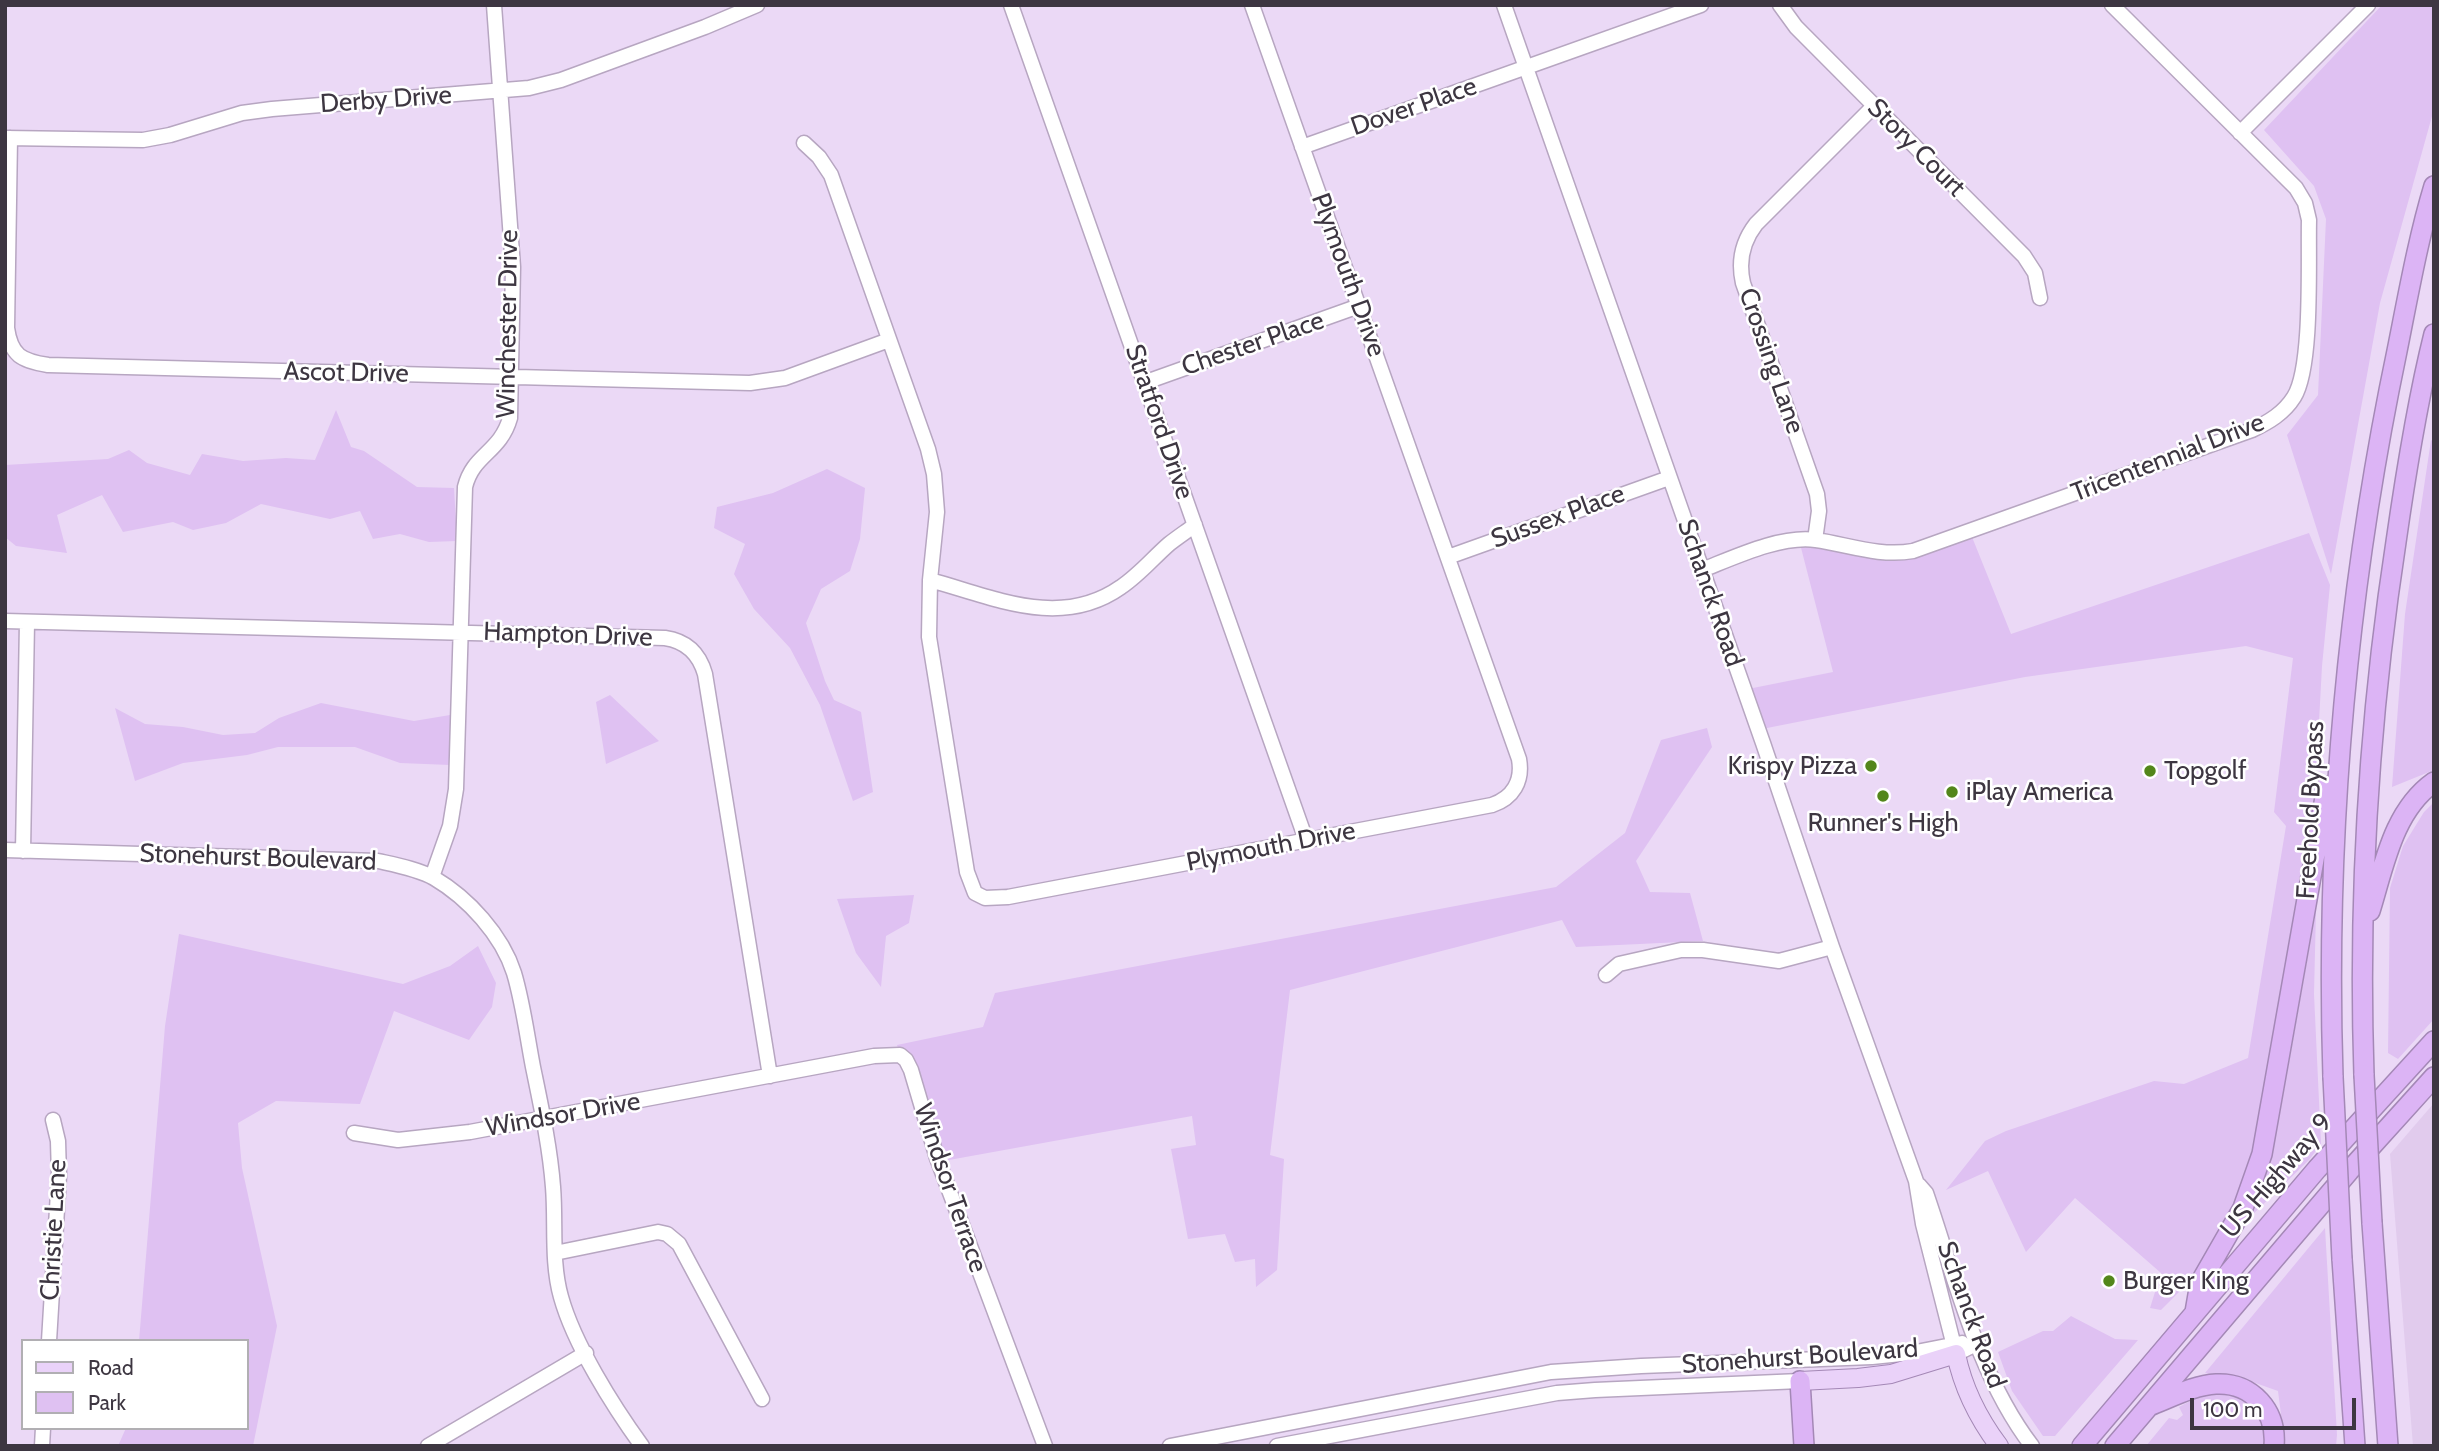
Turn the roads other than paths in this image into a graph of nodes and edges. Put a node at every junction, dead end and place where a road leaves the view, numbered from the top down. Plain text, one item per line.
1 (494, 5) edge
2 (757, 5) edge
3 (1011, 5) edge
4 (1252, 5) edge
5 (1504, 5) edge
6 (1701, 5) edge
7 (1780, 5) edge
8 (2112, 5) edge
9 (2368, 5) edge
10 (1526, 68) junction
11 (501, 91) junction
12 (1874, 106) junction
13 (2240, 133) junction
14 (8, 138) edge
15 (804, 143) dead end
16 (1302, 147) junction
17 (2434, 186) edge
18 (2040, 298) dead end
19 (1359, 306) junction
20 (2434, 334) edge
21 (889, 340) junction
22 (511, 377) junction
23 (1146, 382) junction
24 (1669, 478) junction
25 (1195, 525) junction
26 (1815, 540) junction
27 (1448, 557) junction
28 (1702, 570) junction
29 (930, 580) junction
30 (5, 621) edge
31 (27, 622) junction
32 (461, 633) junction
33 (2338, 767) junction
34 (2434, 782) edge
35 (1306, 840) junction
36 (5, 850) edge
37 (23, 851) junction
38 (432, 877) junction
39 (2363, 932) junction
40 (1832, 947) junction
41 (1606, 975) dead end
42 (2434, 1041) edge
43 (770, 1076) junction
44 (2434, 1077) edge
45 (543, 1119) junction
46 (53, 1121) dead end
47 (354, 1133) dead end
48 (1916, 1181) junction
49 (555, 1252) junction
50 (2195, 1312) junction
51 (49, 1339) edge
52 (1978, 1343) junction
53 (1955, 1349) junction
54 (586, 1353) junction
55 (1778, 1361) junction
56 (1721, 1363) junction
57 (1800, 1381) junction
58 (1721, 1384) junction
59 (1453, 1391) junction
60 (762, 1399) dead end
61 (2148, 1407) junction
62 (1457, 1411) junction
63 (2385, 1411) junction
64 (428, 1446) edge
65 (642, 1446) edge
66 (1045, 1446) edge
67 (1170, 1446) edge
68 (1277, 1446) edge
69 (1804, 1446) edge
70 (1998, 1446) edge
71 (2032, 1446) edge
72 (2082, 1446) edge
73 (2115, 1446) edge
74 (2274, 1446) edge
75 (2355, 1446) edge
76 (2388, 1446) edge
77 (2397, 1446) edge

1 - 11 street, Winchester Drive
2 - 11 street, Derby Drive
3 - 23 street, Stratford Drive
4 - 16 street, Plymouth Drive
5 - 10 street, Schanck Road
6 - 10 street, Dover Place
7 - 12 street, Story Court
8 - 13 street, Tricentennial Drive
9 - 13 street
10 - 16 street, Dover Place
10 - 24 street, Schanck Road
11 - 14 street, Derby Drive
11 - 22 street, Winchester Drive
12 - 18 street, Story Court
12 - 26 street, Crossing Lane
13 - 26 street, Tricentennial Drive
14 - 22 street, Ascot Drive
15 - 21 street, Plymouth Drive
16 - 19 street, Plymouth Drive
17 - 33 highway, Freehold Bypass
19 - 23 street, Chester Place
19 - 27 street, Plymouth Drive
20 - 39 highway
21 - 22 street, Ascot Drive
21 - 29 street, Plymouth Drive
22 - 32 street, Winchester Drive
23 - 25 street, Stratford Drive
24 - 27 street, Sussex Place
24 - 28 street, Schanck Road
25 - 29 street
25 - 35 street, Stratford Drive
26 - 28 street, Tricentennial Drive
27 - 35 street, Plymouth Drive
28 - 40 street, Schanck Road
29 - 35 street, Plymouth Drive
30 - 31 street, Hampton Drive
31 - 32 street, Hampton Drive
31 - 37 street
32 - 38 street, Winchester Drive
32 - 43 street, Hampton Drive
33 - 50 highway
33 - 75 highway, Freehold Bypass, bridge
34 - 39 highway
36 - 37 street, Stonehurst Boulevard
37 - 38 street, Stonehurst Boulevard
38 - 45 street, Stonehurst Boulevard
39 - 63 highway, bridge
40 - 41 street
40 - 48 street, Schanck Road
42 - 50 highway, US Highway 9
43 - 45 street, Windsor Drive
43 - 66 street, Windsor Terrace
44 - 61 highway, US Highway 9
45 - 47 street, Windsor Drive
45 - 49 street, Stonehurst Boulevard
46 - 51 street, Christie Lane
48 - 52 street, Schanck Road
48 - 53 street, Schanck Road
49 - 54 street, Stonehurst Boulevard
49 - 60 street
50 - 72 highway, US Highway 9
52 - 53 street, Stonehurst Boulevard
52 - 71 street, Schanck Road
53 - 55 street, Stonehurst Boulevard
53 - 57 main road, Stonehurst Boulevard
53 - 70 main road, Schanck Road
54 - 64 street
54 - 65 street, Stonehurst Boulevard
55 - 56 street, Stonehurst Boulevard
55 - 57 street
56 - 58 street
56 - 59 street, Stonehurst Boulevard
57 - 58 street, Stonehurst Boulevard
57 - 69 highway
58 - 62 street, Stonehurst Boulevard
59 - 62 street
59 - 67 street, Stonehurst Boulevard
61 - 73 highway, US Highway 9
61 - 74 highway
62 - 68 street, Stonehurst Boulevard
63 - 76 highway
63 - 77 highway

